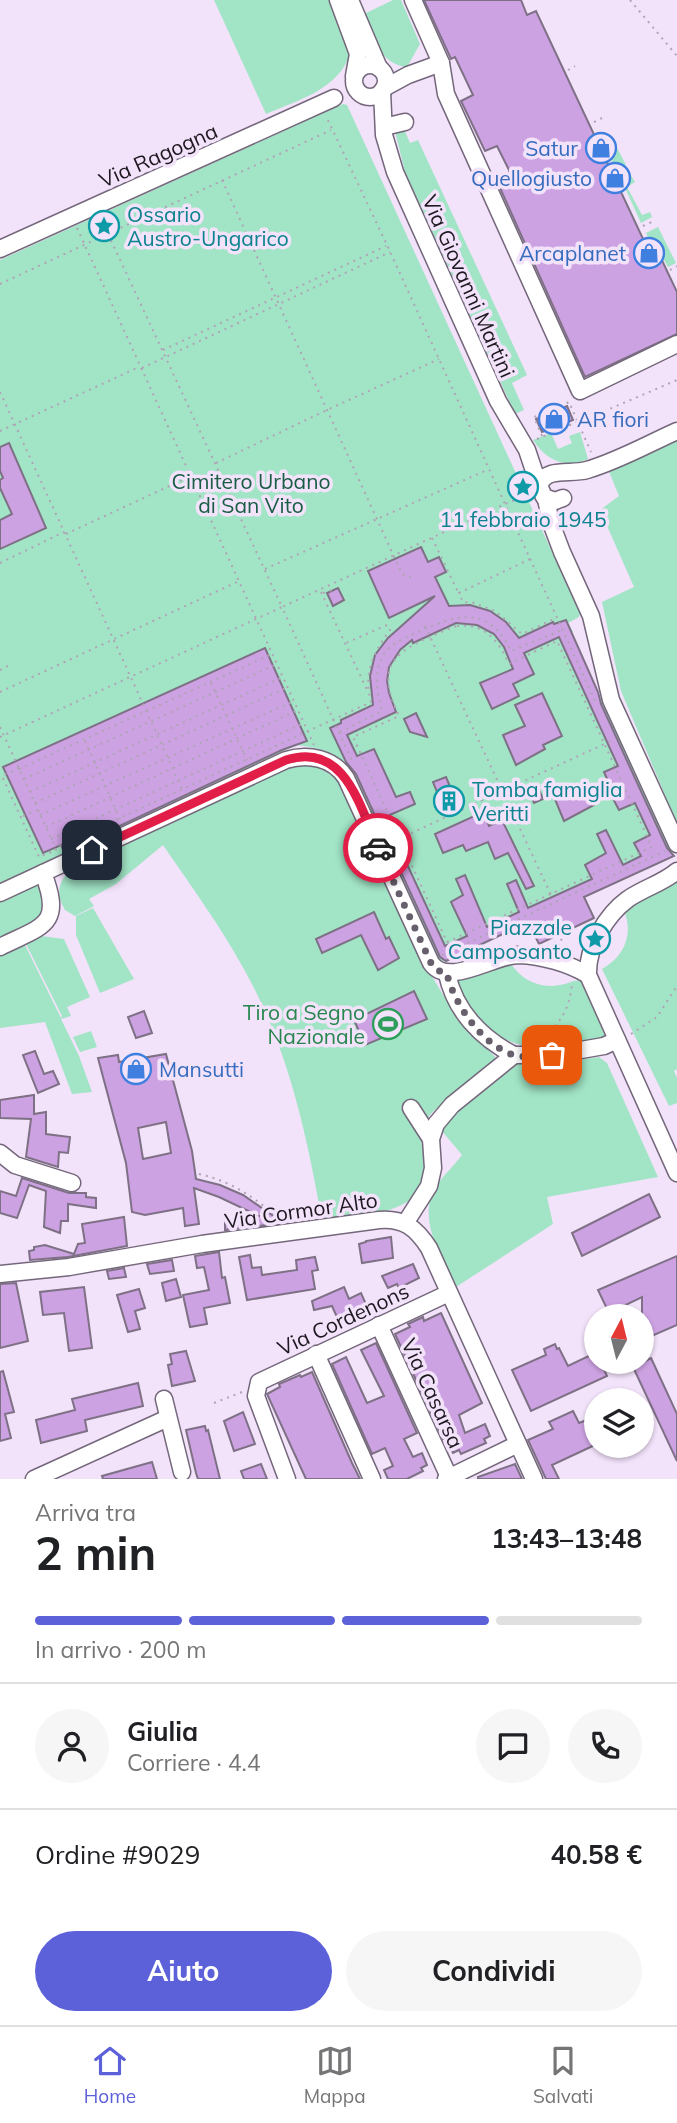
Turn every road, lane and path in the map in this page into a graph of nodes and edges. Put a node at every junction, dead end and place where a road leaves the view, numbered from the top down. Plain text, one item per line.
1 (338, 0) edge
2 (350, 0) edge
3 (413, 0) edge
4 (630, 0) edge
5 (677, 56) edge
6 (441, 63) junction
7 (575, 66) dead end
8 (568, 70) dead end
9 (382, 80) junction
10 (357, 86) junction
11 (324, 113) dead end
12 (602, 118) dead end
13 (405, 122) dead end
14 (594, 122) dead end
15 (332, 130) junction
16 (384, 131) junction
17 (627, 168) dead end
18 (618, 173) dead end
19 (222, 180) junction
20 (654, 221) dead end
21 (643, 226) dead end
22 (77, 227) dead end
23 (108, 234) junction
24 (85, 245) junction
25 (387, 246) junction
26 (0, 249) edge
27 (390, 252) junction
28 (677, 266) edge
29 (670, 270) dead end
30 (0, 284) edge
31 (275, 297) junction
32 (278, 304) junction
33 (677, 344) edge
34 (162, 350) junction
35 (165, 357) junction
36 (439, 359) junction
37 (141, 367) junction
38 (677, 380) edge
39 (0, 392) edge
40 (327, 410) junction
41 (591, 417) dead end
42 (578, 422) junction
43 (15, 424) junction
44 (0, 431) edge
45 (677, 431) edge
46 (542, 436) junction
47 (530, 445) junction
48 (591, 452) dead end
49 (215, 464) junction
50 (489, 469) junction
51 (191, 476) junction
52 (562, 483) junction
53 (539, 494) junction
54 (505, 504) junction
55 (377, 518) junction
56 (65, 533) junction
57 (432, 538) junction
58 (558, 540) junction
59 (394, 556) junction
60 (530, 559) junction
61 (0, 563) edge
62 (264, 569) junction
63 (412, 578) dead end
64 (239, 581) junction
65 (322, 592) junction
66 (459, 593) junction
67 (282, 607) junction
68 (557, 618) junction
69 (256, 619) junction
70 (426, 627) junction
71 (563, 629) junction
72 (430, 637) junction
73 (114, 639) junction
74 (346, 643) junction
75 (272, 654) junction
76 (277, 664) junction
77 (10, 665) dead end
78 (0, 670) edge
79 (131, 676) junction
80 (283, 677) junction
81 (211, 682) junction
82 (288, 687) junction
83 (0, 692) edge
84 (215, 692) junction
85 (368, 693) junction
86 (294, 701) junction
87 (597, 703) dead end
88 (222, 705) junction
89 (299, 710) junction
90 (147, 711) junction
91 (226, 715) junction
92 (334, 720) junction
93 (151, 721) junction
94 (304, 723) junction
95 (0, 727) edge
96 (232, 729) junction
97 (309, 732) junction
98 (339, 732) junction
99 (158, 734) junction
100 (2, 736) edge
101 (237, 739) junction
102 (312, 739) dead end
103 (85, 740) junction
104 (614, 740) dead end
105 (162, 744) junction
106 (605, 744) junction
107 (89, 749) junction
108 (243, 751) junction
109 (168, 758) junction
110 (247, 760) junction
111 (95, 763) junction
112 (173, 768) junction
113 (19, 769) junction
114 (356, 769) dead end
115 (100, 773) junction
116 (24, 779) junction
117 (179, 780) junction
118 (105, 786) junction
119 (183, 790) junction
120 (502, 791) junction
121 (30, 792) junction
122 (186, 795) dead end
123 (110, 797) junction
124 (35, 803) junction
125 (38, 809) junction
126 (116, 809) junction
127 (40, 815) junction
128 (21, 817) junction
129 (120, 818) junction
130 (46, 827) junction
131 (51, 839) junction
132 (399, 839) junction
133 (390, 843) dead end
134 (55, 848) junction
135 (671, 848) edge
136 (677, 872) edge
137 (43, 873) junction
138 (0, 893) edge
139 (551, 896) junction
140 (566, 929) dead end
141 (554, 943) dead end
142 (0, 947) edge
143 (441, 955) dead end
144 (447, 974) junction
145 (588, 975) junction
146 (572, 981) dead end
147 (677, 986) edge
148 (617, 1040) junction
149 (537, 1042) dead end
150 (514, 1055) junction
151 (411, 1108) dead end
152 (430, 1139) junction
153 (0, 1153) edge
154 (677, 1173) edge
155 (199, 1174) dead end
156 (72, 1183) dead end
157 (406, 1222) junction
158 (287, 1232) junction
159 (0, 1274) edge
160 (449, 1293) junction
161 (379, 1325) junction
162 (316, 1354) junction
163 (256, 1387) junction
164 (164, 1399) dead end
165 (214, 1403) dead end
166 (168, 1418) junction
167 (518, 1444) junction
168 (182, 1472) dead end
169 (447, 1478) edge
170 (34, 1479) edge
171 (287, 1479) edge
172 (372, 1479) edge
173 (534, 1479) edge

1 - 10 street
2 - 9 street, Via Giovanni Martini
3 - 6 street
4 - 5 path
6 - 9 street
6 - 33 street
7 - 8 path
9 - 10 street
9 - 10 street
9 - 16 street, Via Giovanni Martini
10 - 16 street, Via Giovanni Martini
10 - 26 street, Via Ragogna
11 - 15 path
12 - 14 path
13 - 16 street
15 - 19 path
15 - 25 path
16 - 47 street, Via Giovanni Martini
17 - 18 path
19 - 23 path
19 - 31 path
20 - 21 path
22 - 24 path
23 - 24 path
23 - 34 path
24 - 30 path
24 - 37 path
25 - 27 path
25 - 31 path
27 - 32 path
27 - 36 path
28 - 29 path
31 - 32 path
31 - 34 path
32 - 35 path
32 - 40 path
34 - 35 path
35 - 37 path
35 - 49 path
36 - 40 path
36 - 50 path
37 - 43 path
37 - 51 path
38 - 41 path
39 - 43 path
40 - 49 path
40 - 55 path
42 - 46 path
42 - 46 path
42 - 48 path
43 - 44 path
43 - 56 path
45 - 52 street
46 - 47 path
47 - 52 street, Via Giovanni Martini
47 - 53 street, Via Giovanni Martini
49 - 62 path
50 - 54 path
50 - 55 path
51 - 56 path
51 - 64 path
52 - 53 street
52 - 53 street
52 - 58 street, Via Giovanni Martini
53 - 54 path
53 - 58 street, Via Giovanni Martini
54 - 57 path
54 - 60 path
55 - 59 path
55 - 62 path
56 - 61 path
56 - 73 path
57 - 59 path
57 - 66 path
58 - 135 street, Via Giovanni Martini
59 - 63 path
59 - 65 path
60 - 66 path
60 - 68 path
62 - 67 path
64 - 69 path
64 - 73 path
65 - 67 path
65 - 74 path
66 - 68 path
67 - 69 path
67 - 92 path
68 - 71 path
69 - 75 path
69 - 79 path
70 - 71 path
70 - 72 path
70 - 98 path
71 - 87 path
72 - 106 path
72 - 120 path
72 - 132 path
73 - 79 path
73 - 83 path
74 - 85 path
74 - 85 path
75 - 76 path
75 - 81 path
76 - 80 path
76 - 84 path
77 - 78 path
79 - 90 path
79 - 100 path
80 - 82 path
80 - 88 path
81 - 84 path
81 - 90 path
82 - 86 path
82 - 91 path
84 - 88 path
84 - 93 path
85 - 92 path
86 - 89 path
86 - 96 path
88 - 91 path
88 - 99 path
89 - 94 path
89 - 101 path
90 - 93 path
90 - 103 path
91 - 96 path
91 - 105 path
92 - 97 path
92 - 98 path
93 - 99 path
93 - 107 path
94 - 97 path
94 - 108 path
95 - 100 path
96 - 101 path
96 - 109 path
97 - 102 path
97 - 110 path
98 - 114 path
99 - 105 path
99 - 111 path
100 - 113 path
101 - 108 path
101 - 112 path
103 - 107 path
103 - 113 path
104 - 106 path
105 - 109 path
105 - 115 path
106 - 120 path
106 - 139 path
107 - 111 path
107 - 116 path
108 - 110 path
108 - 117 path
109 - 112 path
109 - 118 path
110 - 119 path
111 - 115 path
111 - 121 path
112 - 117 path
112 - 123 path
113 - 116 path
113 - 128 path
115 - 118 path
115 - 124 path
116 - 121 path
117 - 119 path
117 - 126 path
118 - 123 path
118 - 127 path
119 - 122 path
119 - 129 path
120 - 132 path
120 - 139 path
121 - 124 path
123 - 126 path
123 - 130 path
124 - 125 path
125 - 127 path
125 - 128 path
126 - 129 path
126 - 131 path
127 - 130 path
128 - 134 path
129 - 134 path
130 - 131 path
131 - 134 path
132 - 133 path
132 - 139 path
135 - 143 path
136 - 145 street
137 - 138 street
137 - 142 street
137 - 144 street
140 - 141 path
144 - 145 street
144 - 150 street
145 - 148 street
146 - 149 path
147 - 148 path
148 - 150 street
148 - 154 street
150 - 152 street
151 - 152 street
152 - 157 street
153 - 156 street
155 - 158 path
157 - 158 street, Via Cormor Alto
157 - 160 street, Via Cormor Alto
158 - 159 street, Via Cormor Alto
160 - 161 street, Via Cordenons
160 - 167 street, Via Cormor Alto
161 - 162 street, Via Cordenons
161 - 169 street, Via Casarsa
162 - 163 street, Via Cordenons
162 - 172 street
163 - 165 path
163 - 171 street
164 - 166 street
166 - 168 street
166 - 170 street
167 - 169 street, Via Casarsa
167 - 173 street, Via Cormor Alto

